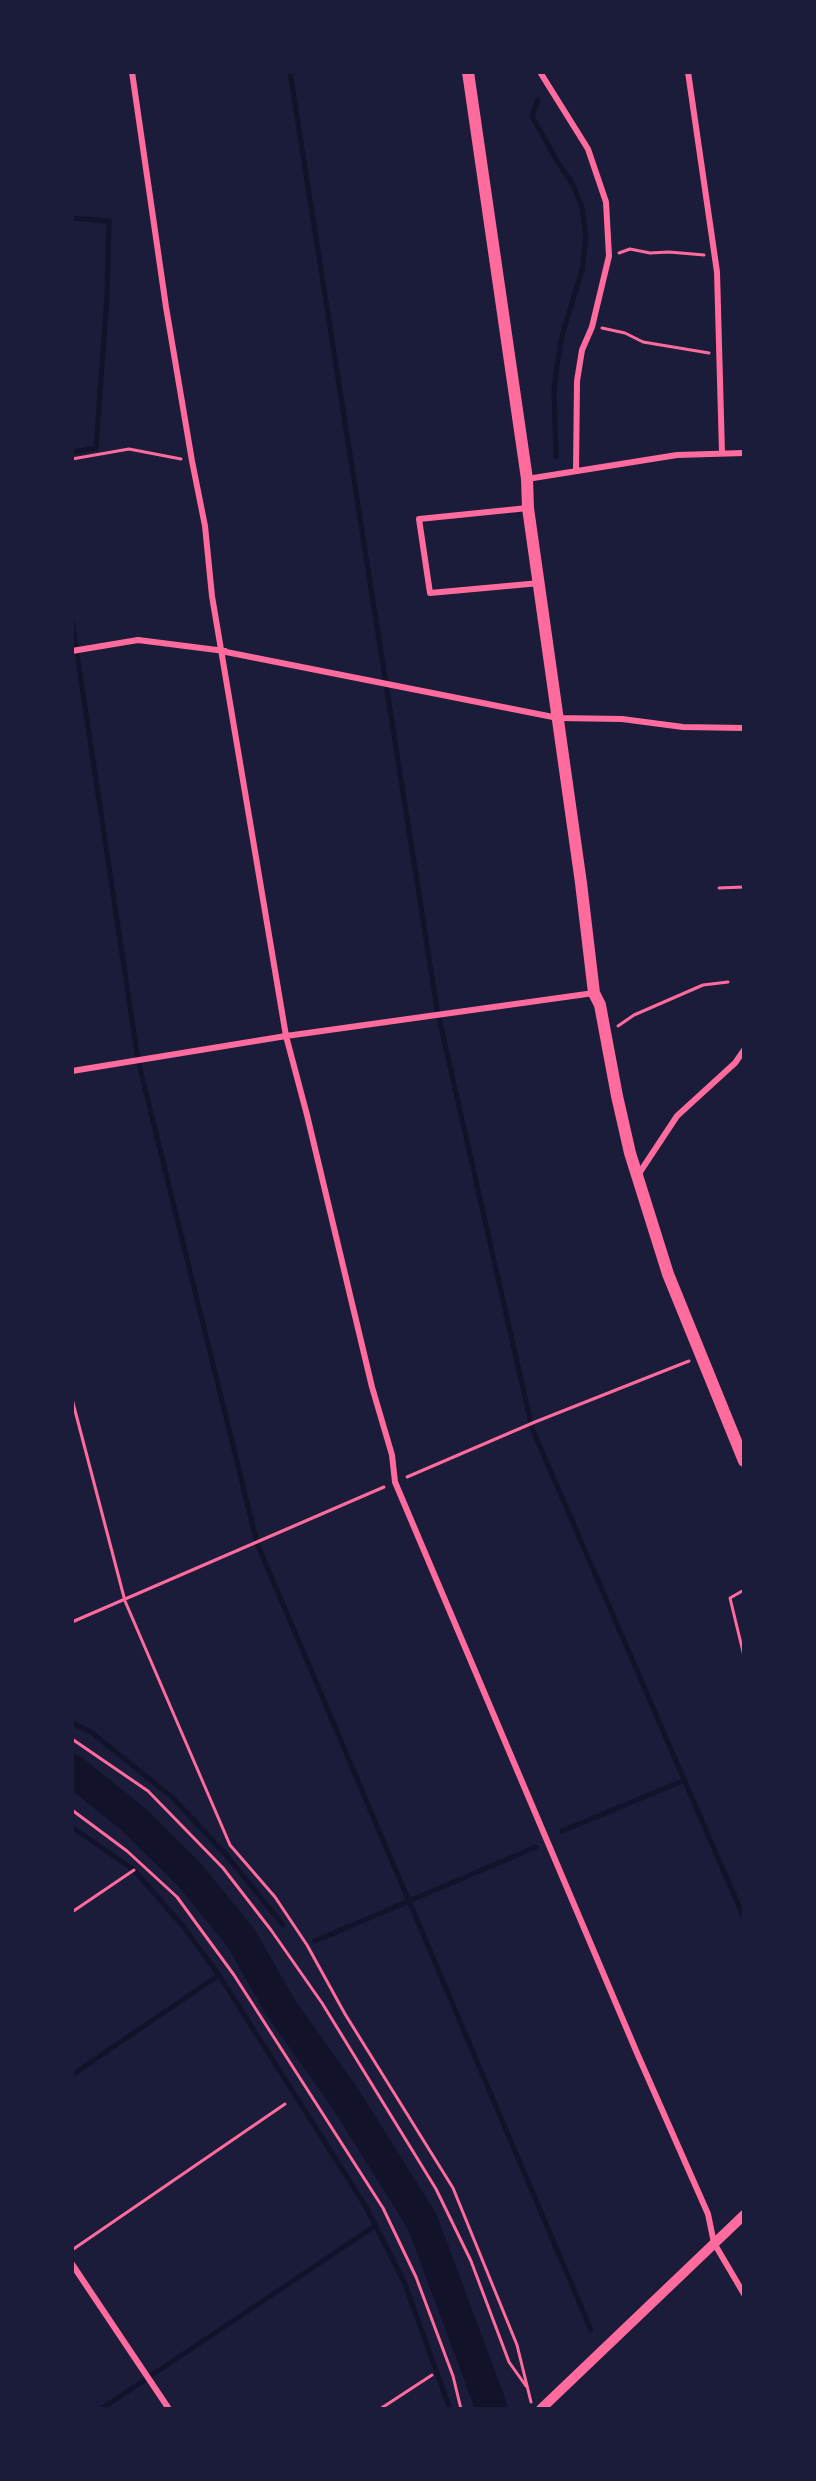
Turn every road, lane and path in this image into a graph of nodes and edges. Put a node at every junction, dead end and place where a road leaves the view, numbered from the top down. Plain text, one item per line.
1 (132, 72) edge
2 (468, 72) edge
3 (540, 72) edge
4 (688, 72) edge
5 (609, 256) junction
6 (715, 256) junction
7 (592, 327) junction
8 (719, 355) junction
9 (722, 453) junction
10 (744, 453) edge
11 (72, 459) edge
12 (192, 461) junction
13 (576, 471) junction
14 (527, 479) junction
15 (528, 508) junction
16 (540, 584) junction
17 (72, 651) edge
18 (221, 651) junction
19 (558, 718) junction
20 (744, 728) edge
21 (744, 887) edge
22 (719, 888) dead end
23 (728, 982) dead end
24 (594, 993) junction
25 (604, 1035) junction
26 (285, 1036) junction
27 (744, 1050) edge
28 (72, 1071) edge
29 (637, 1175) junction
30 (702, 1356) junction
31 (72, 1400) edge
32 (744, 1461) edge
33 (395, 1482) junction
34 (744, 1590) edge
35 (125, 1601) junction
36 (72, 1622) edge
37 (744, 1656) edge
38 (72, 1739) edge
39 (72, 1810) edge
40 (134, 1870) dead end
41 (72, 1912) edge
42 (285, 2104) dead end
43 (744, 2215) edge
44 (714, 2243) junction
45 (72, 2250) edge
46 (72, 2264) edge
47 (744, 2294) edge
48 (432, 2375) dead end
49 (526, 2387) junction
50 (169, 2409) edge
51 (380, 2409) edge
52 (461, 2409) edge
53 (533, 2409) edge
54 (542, 2409) edge

1 - 12 street
2 - 14 main road
3 - 5 street
4 - 6 street
5 - 6 path
5 - 7 street
6 - 8 street
7 - 8 path
7 - 13 street
8 - 9 street
9 - 10 street
9 - 13 street
11 - 12 path
12 - 18 street
13 - 14 street
14 - 15 main road
15 - 16 main road
15 - 16 street
16 - 19 main road
17 - 18 street
18 - 19 street
18 - 26 street
19 - 20 street
19 - 24 main road
21 - 22 path
23 - 25 path
24 - 25 main road
24 - 26 street
25 - 29 main road
26 - 28 street
26 - 33 street
27 - 29 street
29 - 30 main road
30 - 32 main road
30 - 33 path
31 - 35 path
33 - 35 path
33 - 44 street
34 - 37 path
35 - 36 path
35 - 49 path
38 - 49 path
39 - 52 path
40 - 41 path
42 - 45 path
43 - 44 street
44 - 47 street
44 - 54 street
46 - 50 street
48 - 51 path
49 - 53 path

